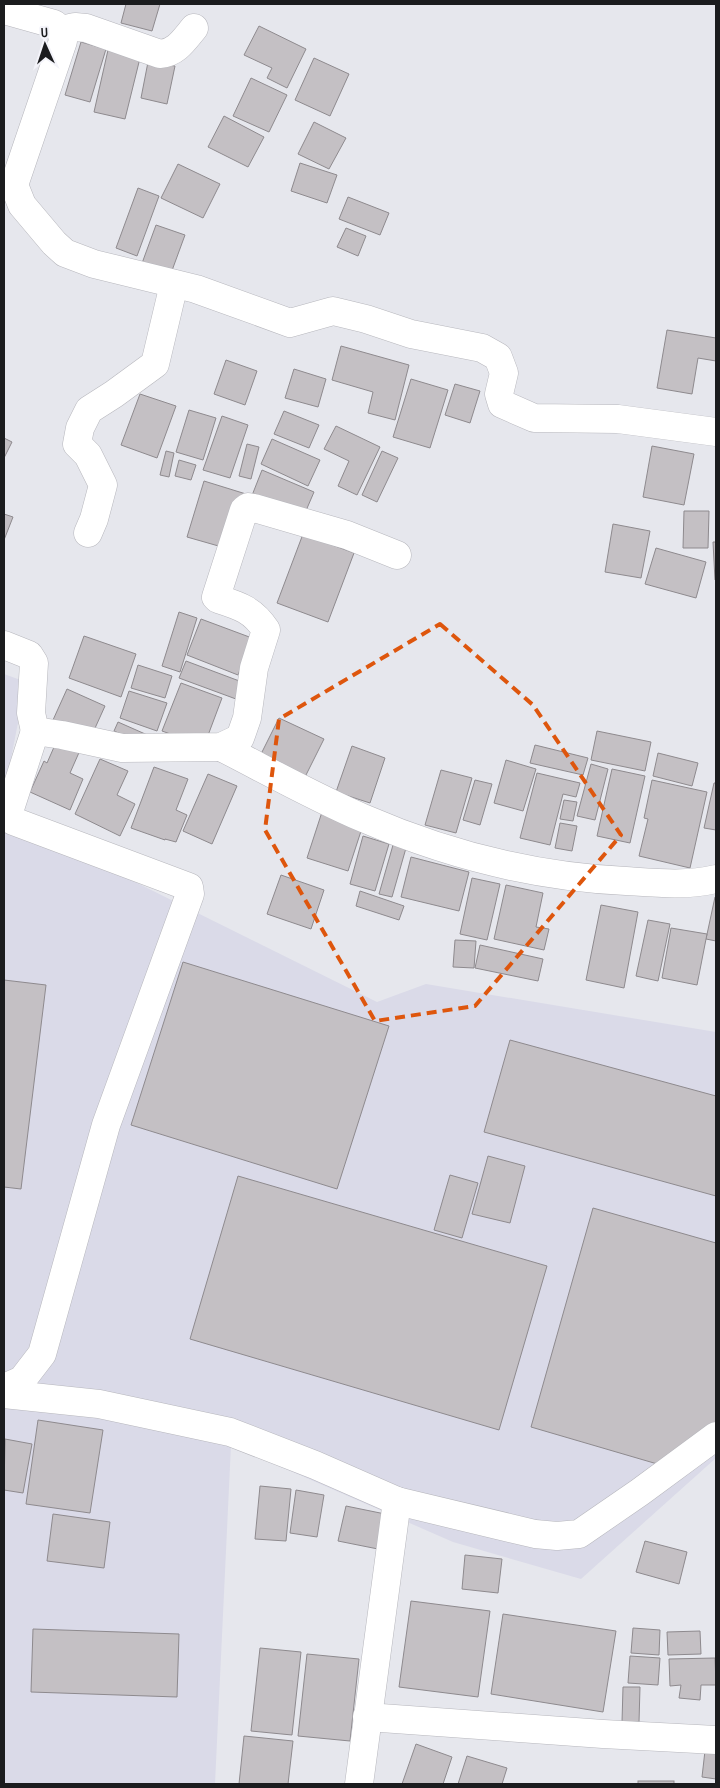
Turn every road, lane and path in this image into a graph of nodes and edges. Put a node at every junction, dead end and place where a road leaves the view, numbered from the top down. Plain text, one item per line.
1 (4, 10) edge
2 (194, 28) dead end
3 (61, 30) junction
4 (174, 284) junction
5 (716, 432) edge
6 (88, 533) dead end
7 (397, 555) dead end
8 (4, 645) edge
9 (35, 732) junction
10 (221, 747) junction
11 (716, 879) edge
12 (4, 1388) edge
13 (4, 1394) edge
14 (716, 1436) edge
15 (398, 1501) junction
16 (367, 1717) junction
17 (716, 1740) edge
18 (359, 1784) edge

1 - 3 street
2 - 3 street
3 - 4 street
4 - 5 street
4 - 6 street
7 - 10 street
8 - 9 street
9 - 10 street
9 - 12 street
10 - 11 street
13 - 15 street
14 - 15 street
15 - 16 street
16 - 17 street
16 - 18 street

